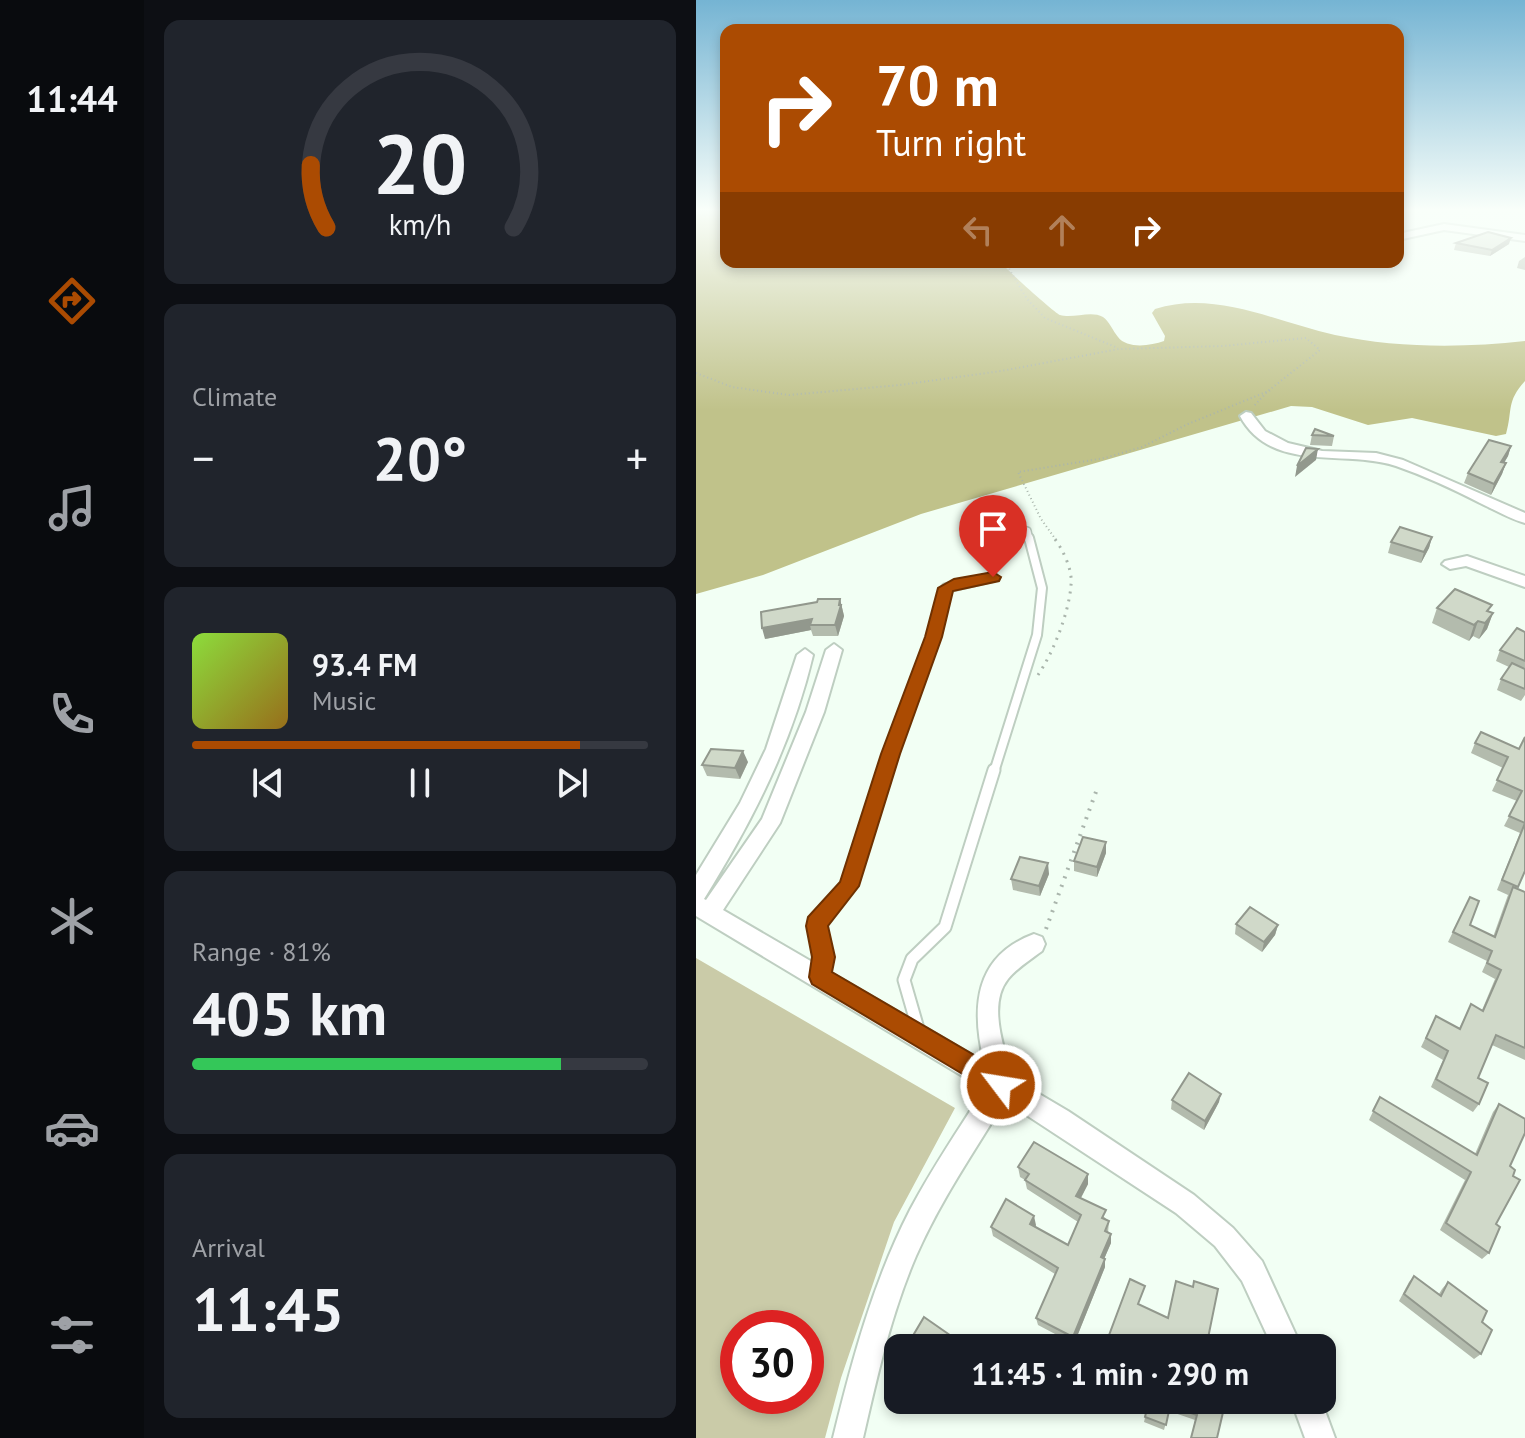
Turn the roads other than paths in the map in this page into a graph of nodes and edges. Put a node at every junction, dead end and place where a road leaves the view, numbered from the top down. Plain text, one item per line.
1 (1246, 416) road end
2 (1525, 519) edge
3 (1027, 531) dead end
4 (1450, 564) dead end
5 (993, 577) dead end
6 (1525, 582) edge
7 (834, 650) dead end
8 (805, 655) dead end
9 (696, 893) edge
10 (703, 908) edge
11 (1034, 944) road end
12 (820, 977) junction
13 (919, 1035) junction
14 (1001, 1085) junction
15 (1281, 1334) edge
16 (1311, 1414) edge
17 (848, 1438) edge
18 (1320, 1438) edge

1 - 2 street
3 - 13 lane
4 - 6 street
5 - 12 lane
7 - 10 street
8 - 9 street
10 - 12 street
11 - 14 street
12 - 13 street
13 - 14 street
14 - 15 street
14 - 17 street
16 - 18 street

